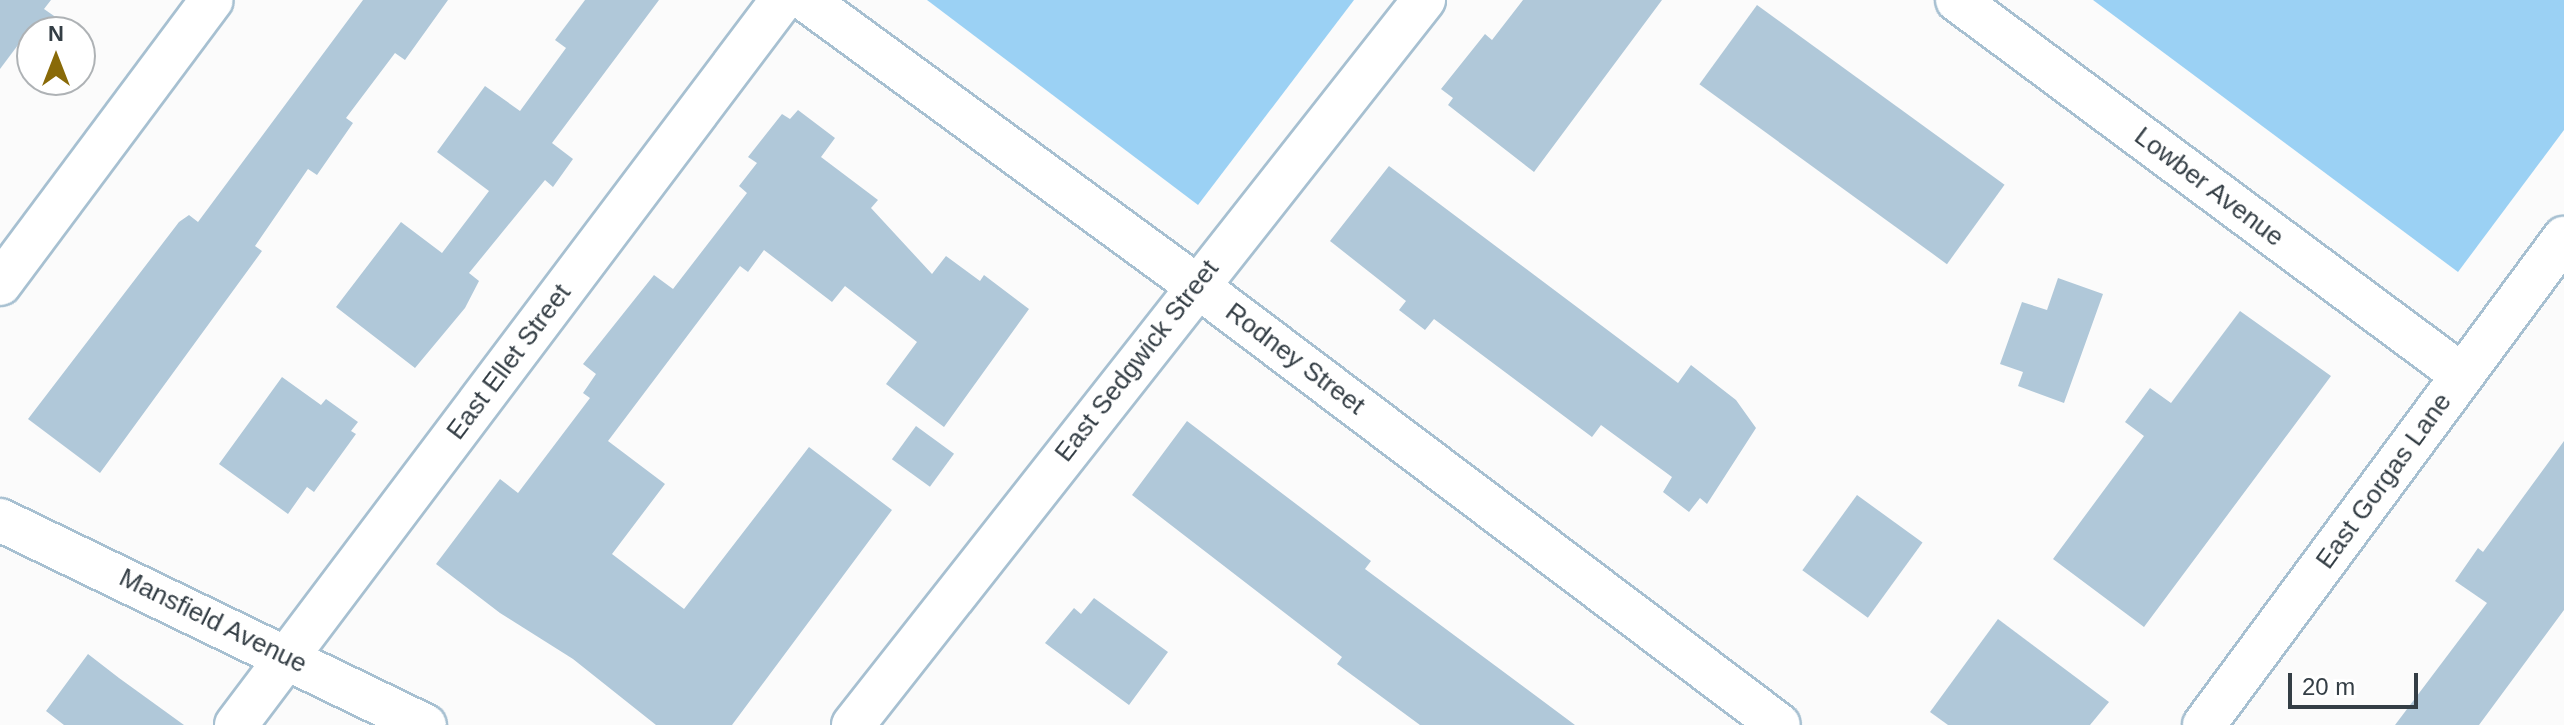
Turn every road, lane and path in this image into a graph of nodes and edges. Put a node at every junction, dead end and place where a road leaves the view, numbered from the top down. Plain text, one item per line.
1 (212, 0) edge
2 (782, 0) edge
3 (806, 0) edge
4 (1424, 0) edge
5 (1957, 0) edge
6 (2564, 238) edge
7 (0, 284) edge
8 (1196, 285) junction
9 (2462, 375) junction
10 (0, 520) edge
11 (287, 656) junction
12 (236, 725) edge
13 (425, 725) edge
14 (853, 725) edge
15 (1779, 725) edge
16 (2204, 725) edge

1 - 7 street
2 - 11 street, East Ellet Street
3 - 8 street, Rodney Street
4 - 8 street, East Sedgwick Street
5 - 9 street, Lowber Avenue
6 - 9 street, East Gorgas Lane
8 - 14 street, East Sedgwick Street
8 - 15 street, Rodney Street
9 - 16 street, East Gorgas Lane
10 - 11 street, Mansfield Avenue
11 - 12 street, East Ellet Street
11 - 13 street, Mansfield Avenue

